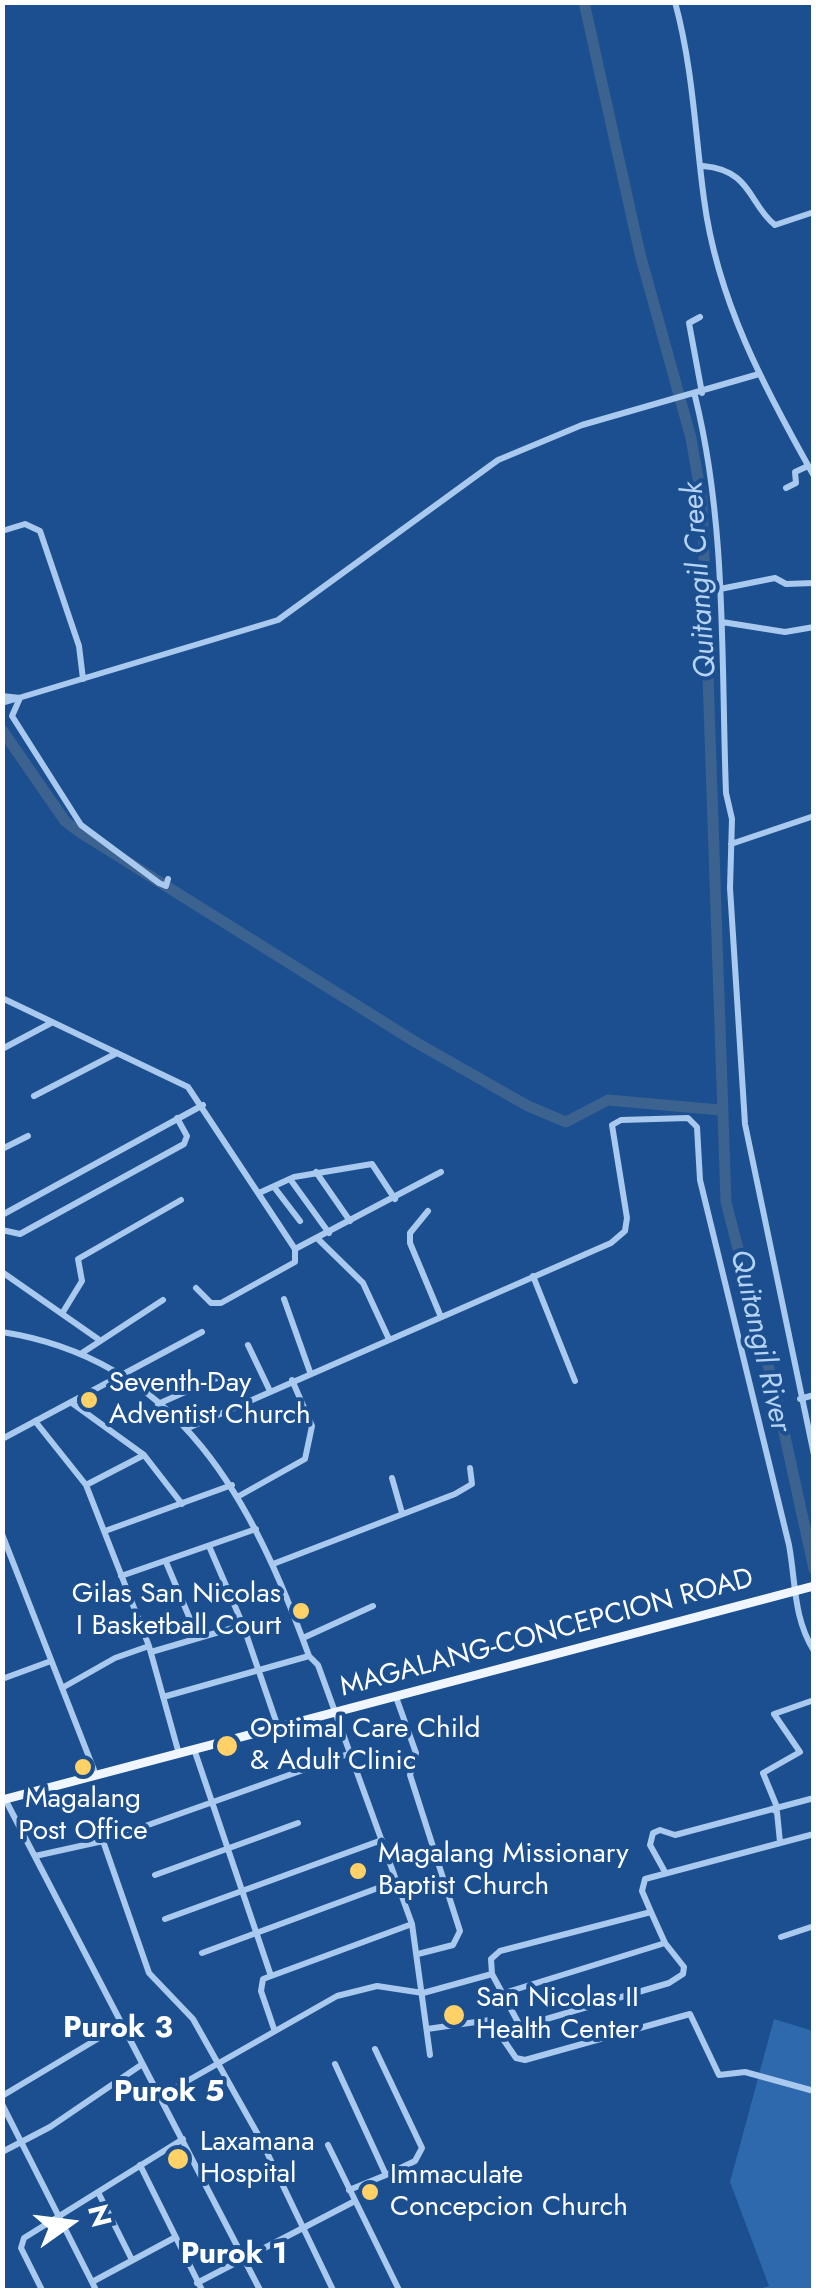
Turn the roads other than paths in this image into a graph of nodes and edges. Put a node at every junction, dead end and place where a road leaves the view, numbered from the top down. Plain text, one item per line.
1 (675, 2) edge
2 (703, 166) junction
3 (814, 212) edge
4 (700, 317) dead end
5 (759, 374) junction
6 (695, 395) junction
7 (808, 466) junction
8 (814, 476) edge
9 (786, 488) dead end
10 (2, 531) edge
11 (814, 583) edge
12 (720, 589) junction
13 (722, 622) junction
14 (814, 627) edge
15 (83, 680) junction
16 (20, 698) junction
17 (2, 699) edge
18 (814, 816) edge
19 (731, 844) junction
20 (168, 880) dead end
21 (2, 998) edge
22 (52, 1022) junction
23 (2, 1048) edge
24 (118, 1052) junction
25 (34, 1096) dead end
26 (204, 1105) junction
27 (177, 1118) junction
28 (28, 1136) dead end
29 (2, 1149) edge
30 (316, 1172) junction
31 (441, 1172) dead end
32 (290, 1179) junction
33 (274, 1187) junction
34 (259, 1193) junction
35 (395, 1199) junction
36 (181, 1200) dead end
37 (428, 1211) dead end
38 (2, 1215) edge
39 (300, 1221) dead end
40 (350, 1221) junction
41 (2, 1230) edge
42 (329, 1232) junction
43 (318, 1238) junction
44 (296, 1248) junction
45 (2, 1272) edge
46 (533, 1276) junction
47 (196, 1288) dead end
48 (284, 1298) dead end
49 (163, 1300) dead end
50 (63, 1312) junction
51 (441, 1316) junction
52 (3, 1332) edge
53 (202, 1332) dead end
54 (388, 1338) junction
55 (98, 1339) junction
56 (248, 1345) dead end
57 (82, 1352) junction
58 (310, 1372) junction
59 (124, 1375) junction
60 (219, 1377) dead end
61 (292, 1380) junction
62 (575, 1381) dead end
63 (269, 1389) junction
64 (814, 1395) edge
65 (800, 1399) junction
66 (71, 1402) junction
67 (158, 1404) junction
68 (35, 1422) junction
69 (188, 1428) junction
70 (2, 1439) edge
71 (144, 1455) junction
72 (814, 1455) edge
73 (470, 1468) dead end
74 (392, 1478) dead end
75 (86, 1485) junction
76 (232, 1485) junction
77 (240, 1496) junction
78 (182, 1504) junction
79 (402, 1514) junction
80 (256, 1528) junction
81 (105, 1531) junction
82 (3, 1536) edge
83 (209, 1546) junction
84 (166, 1562) junction
85 (273, 1564) junction
86 (122, 1576) junction
87 (814, 1586) edge
88 (795, 1591) junction
89 (373, 1606) dead end
90 (244, 1626) junction
91 (198, 1638) junction
92 (302, 1638) junction
93 (150, 1649) junction
94 (814, 1651) edge
95 (310, 1656) junction
96 (51, 1661) junction
97 (260, 1671) junction
98 (2, 1679) edge
99 (62, 1688) junction
100 (163, 1697) junction
101 (396, 1697) junction
102 (814, 1700) edge
103 (336, 1713) junction
104 (278, 1728) junction
105 (194, 1749) junction
106 (351, 1753) junction
107 (179, 1754) junction
108 (96, 1775) junction
109 (814, 1798) edge
110 (4, 1799) edge
111 (210, 1802) junction
112 (774, 1808) junction
113 (298, 1823) dead end
114 (814, 1834) edge
115 (382, 1840) junction
116 (102, 1841) junction
117 (779, 1843) junction
118 (226, 1849) junction
119 (35, 1856) junction
120 (664, 1872) junction
121 (155, 1875) dead end
122 (397, 1881) junction
123 (241, 1892) junction
124 (651, 1912) junction
125 (166, 1918) dead end
126 (412, 1924) junction
127 (814, 1926) edge
128 (256, 1934) junction
129 (781, 1937) dead end
130 (665, 1943) junction
131 (202, 1953) dead end
132 (418, 1954) junction
133 (492, 1974) junction
134 (270, 1976) junction
135 (423, 1993) junction
136 (501, 1994) junction
137 (520, 2024) junction
138 (119, 2026) junction
139 (274, 2029) junction
140 (427, 2030) junction
141 (502, 2032) junction
142 (375, 2049) dead end
143 (430, 2055) dead end
144 (219, 2064) junction
145 (335, 2064) dead end
146 (141, 2065) junction
147 (814, 2091) edge
148 (2, 2096) edge
149 (159, 2097) junction
150 (2, 2104) edge
151 (183, 2139) junction
152 (22, 2142) junction
153 (328, 2145) dead end
154 (2, 2152) edge
155 (140, 2165) junction
156 (386, 2175) junction
157 (349, 2190) junction
158 (98, 2192) junction
159 (356, 2201) junction
160 (58, 2216) junction
161 (301, 2228) junction
162 (174, 2238) junction
163 (243, 2258) junction
164 (132, 2260) junction
165 (94, 2286) edge
166 (199, 2287) edge
167 (42, 2290) edge
168 (260, 2290) edge
169 (334, 2290) edge
170 (398, 2290) edge

1 - 2 street
2 - 3 street
2 - 5 street
4 - 6 street
5 - 6 street
5 - 7 street
6 - 12 street
6 - 15 street
7 - 8 street
7 - 9 street
10 - 15 street
11 - 12 street
12 - 13 street
13 - 14 street
13 - 19 street
15 - 16 street
16 - 17 street
16 - 20 street
18 - 19 street
19 - 65 street
21 - 22 street
22 - 23 street
22 - 24 street
24 - 25 street
24 - 26 street
26 - 27 street
26 - 34 street
27 - 38 street
27 - 41 street
28 - 29 street
30 - 32 street
30 - 35 street
30 - 40 street
31 - 35 street
32 - 33 street
32 - 42 street
33 - 34 street
33 - 39 street
34 - 44 street
35 - 40 street
36 - 50 street
37 - 51 street
40 - 42 street
42 - 43 street
43 - 44 street
43 - 54 street
44 - 47 street
45 - 50 street
46 - 51 street
46 - 62 street
46 - 88 street
48 - 58 street
49 - 55 street
50 - 55 street
51 - 54 street
52 - 57 street
53 - 59 street
54 - 58 street
55 - 57 street
56 - 63 street
57 - 59 street
58 - 61 street
59 - 66 street
59 - 67 street
60 - 67 street
61 - 63 street
61 - 77 street
63 - 69 street
64 - 65 street
65 - 72 street
66 - 68 street
66 - 71 street
67 - 69 street
68 - 70 street
68 - 75 street
69 - 76 street
71 - 75 street
71 - 78 street
73 - 79 street
74 - 79 street
75 - 81 street
76 - 77 street
76 - 78 street
77 - 80 street
78 - 81 street
79 - 85 street
80 - 83 street
80 - 85 street
81 - 86 street
82 - 96 street
83 - 84 street
83 - 90 street
84 - 86 street
84 - 91 street
85 - 92 street
86 - 93 street
87 - 88 main road, MAGALANG-CONCEPCION ROAD
88 - 94 street
88 - 101 main road, MAGALANG-CONCEPCION ROAD
89 - 92 street
90 - 91 street
90 - 97 street
91 - 93 street
92 - 95 street
93 - 99 street
93 - 100 street
95 - 97 street
95 - 103 street
96 - 98 street
96 - 99 street
97 - 100 street
97 - 104 street
99 - 108 street
100 - 107 street
101 - 103 main road, MAGALANG-CONCEPCION ROAD
101 - 132 street
102 - 112 street
103 - 104 main road, MAGALANG-CONCEPCION ROAD
103 - 106 street
104 - 105 main road, MAGALANG-CONCEPCION ROAD
105 - 107 main road, MAGALANG-CONCEPCION ROAD
105 - 111 street
106 - 111 street
106 - 115 street
107 - 108 main road, MAGALANG-CONCEPCION ROAD
108 - 110 main road, MAGALANG-CONCEPCION ROAD
109 - 112 street
110 - 119 street
111 - 116 street
111 - 118 street
112 - 117 street
112 - 120 street
113 - 118 street
114 - 117 street
115 - 122 street
115 - 123 street
116 - 119 street
116 - 144 street
117 - 120 street
118 - 121 street
118 - 123 street
119 - 138 street
120 - 124 street
122 - 126 street
122 - 128 street
123 - 125 street
123 - 128 street
124 - 130 street
124 - 133 street
126 - 132 street
126 - 134 street
127 - 129 street
128 - 131 street
128 - 134 street
130 - 136 street
130 - 137 street
132 - 135 street
133 - 135 street
133 - 136 street
134 - 139 street
135 - 139 street
135 - 140 street
136 - 137 street
137 - 141 street
138 - 146 street
138 - 148 street
139 - 144 street
140 - 141 street
140 - 143 street
141 - 147 street
142 - 156 street
144 - 149 street
144 - 161 street
145 - 156 street
146 - 149 street
146 - 152 street
149 - 151 street
150 - 152 street
151 - 155 street
151 - 163 street
152 - 154 street
152 - 160 street
153 - 157 street
155 - 158 street
155 - 162 street
156 - 157 street
157 - 159 street
158 - 160 street
158 - 164 street
159 - 161 street
159 - 170 street
160 - 165 street
160 - 167 street
161 - 163 street
161 - 169 street
162 - 164 street
162 - 166 street
163 - 166 street
163 - 168 street
164 - 165 street

